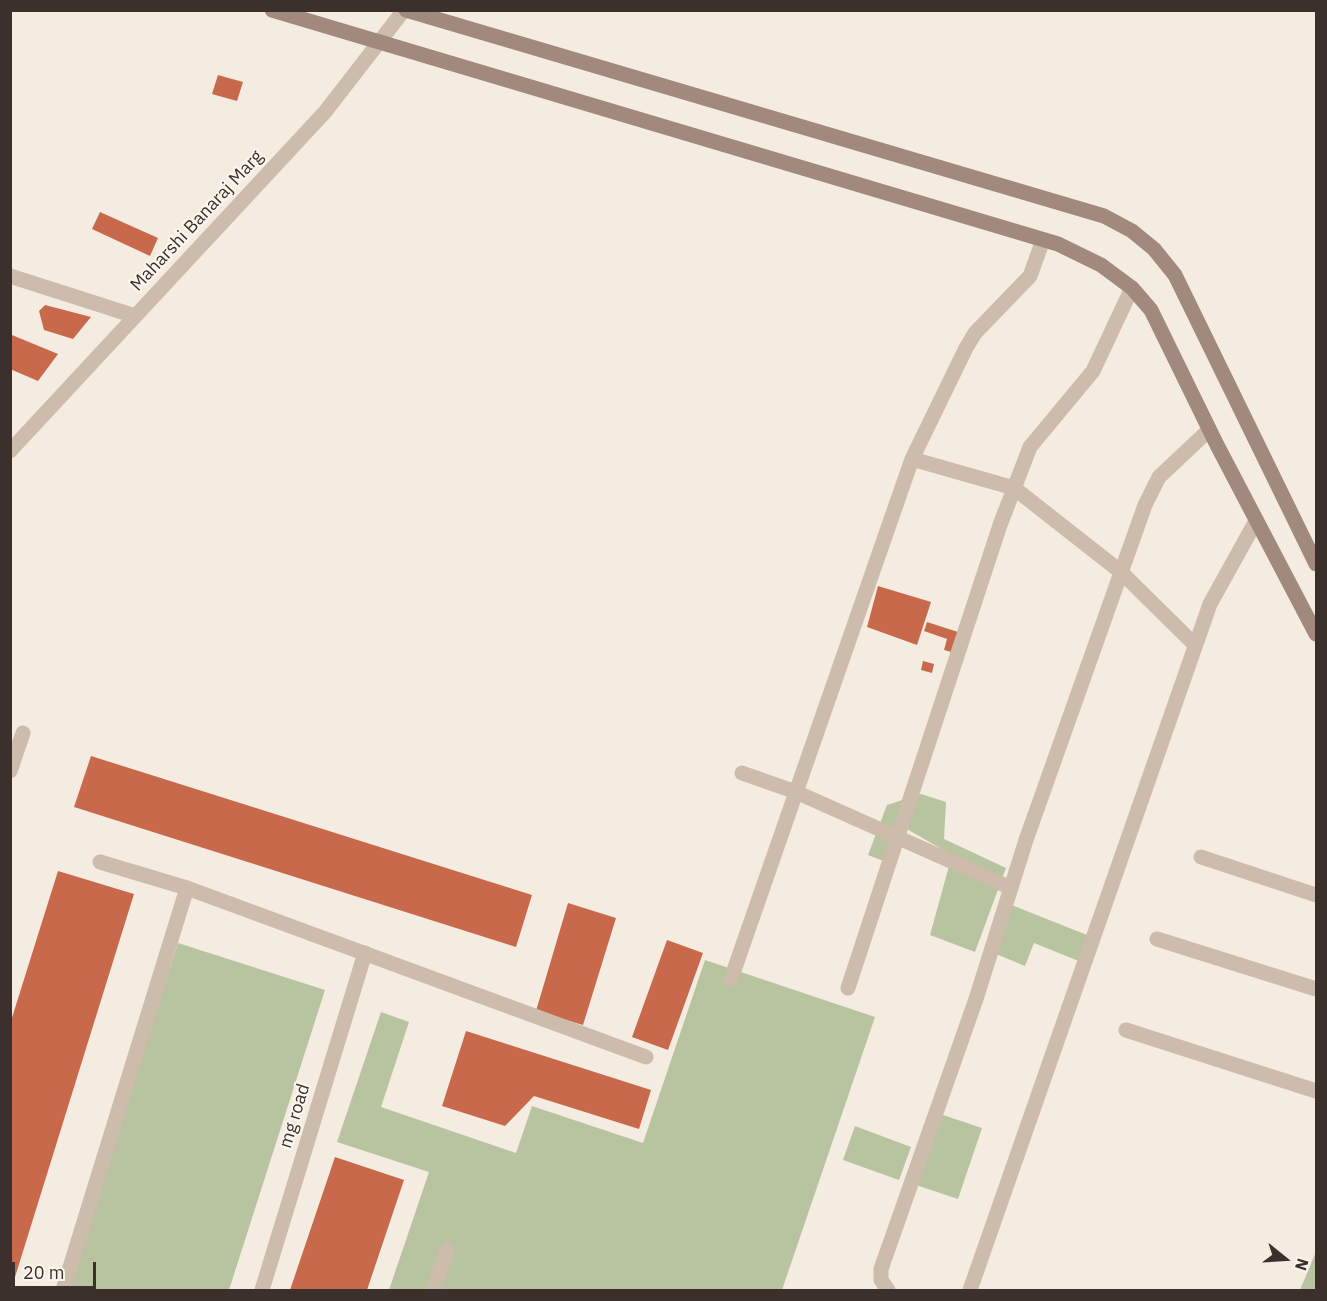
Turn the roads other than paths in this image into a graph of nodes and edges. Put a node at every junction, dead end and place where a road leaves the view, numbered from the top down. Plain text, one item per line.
1 (272, 10) edge
2 (405, 10) edge
3 (380, 42) junction
4 (1043, 240) junction
5 (10, 276) edge
6 (1132, 288) junction
7 (135, 316) junction
8 (1209, 430) junction
9 (10, 451) edge
10 (912, 459) junction
11 (1014, 488) junction
12 (1256, 521) junction
13 (1317, 564) edge
14 (1121, 572) junction
15 (1317, 634) edge
16 (1196, 645) junction
17 (23, 733) dead end
18 (10, 771) edge
19 (742, 773) dead end
20 (796, 792) junction
21 (897, 839) junction
22 (1201, 857) dead end
23 (100, 862) dead end
24 (187, 888) junction
25 (1011, 888) junction
26 (1317, 895) edge
27 (1157, 939) dead end
28 (365, 953) junction
29 (731, 979) dead end
30 (848, 988) dead end
31 (1317, 989) edge
32 (1126, 1030) dead end
33 (646, 1057) dead end
34 (1317, 1091) edge
35 (447, 1250) dead end
36 (63, 1290) edge
37 (262, 1290) edge
38 (433, 1290) edge
39 (888, 1290) edge
40 (970, 1290) edge

1 - 3 street
2 - 3 street, Maharshi Banaraj Marg
2 - 13 street
3 - 4 street
3 - 7 street, Maharshi Banaraj Marg
4 - 6 street
4 - 10 street
5 - 7 street
6 - 8 street
6 - 11 street
7 - 9 street, Maharshi Banaraj Marg
8 - 12 street
8 - 14 street
10 - 11 street
10 - 20 street
11 - 14 street
11 - 21 street
12 - 15 street
12 - 16 street
14 - 16 street
14 - 25 street
16 - 40 street
17 - 18 street
19 - 20 street
20 - 21 street
20 - 29 street
21 - 25 street
21 - 30 street
22 - 26 street
23 - 24 street
24 - 28 street
24 - 36 street
25 - 39 street
27 - 31 street
28 - 33 street
28 - 37 street, mg road
32 - 34 street
35 - 38 street

